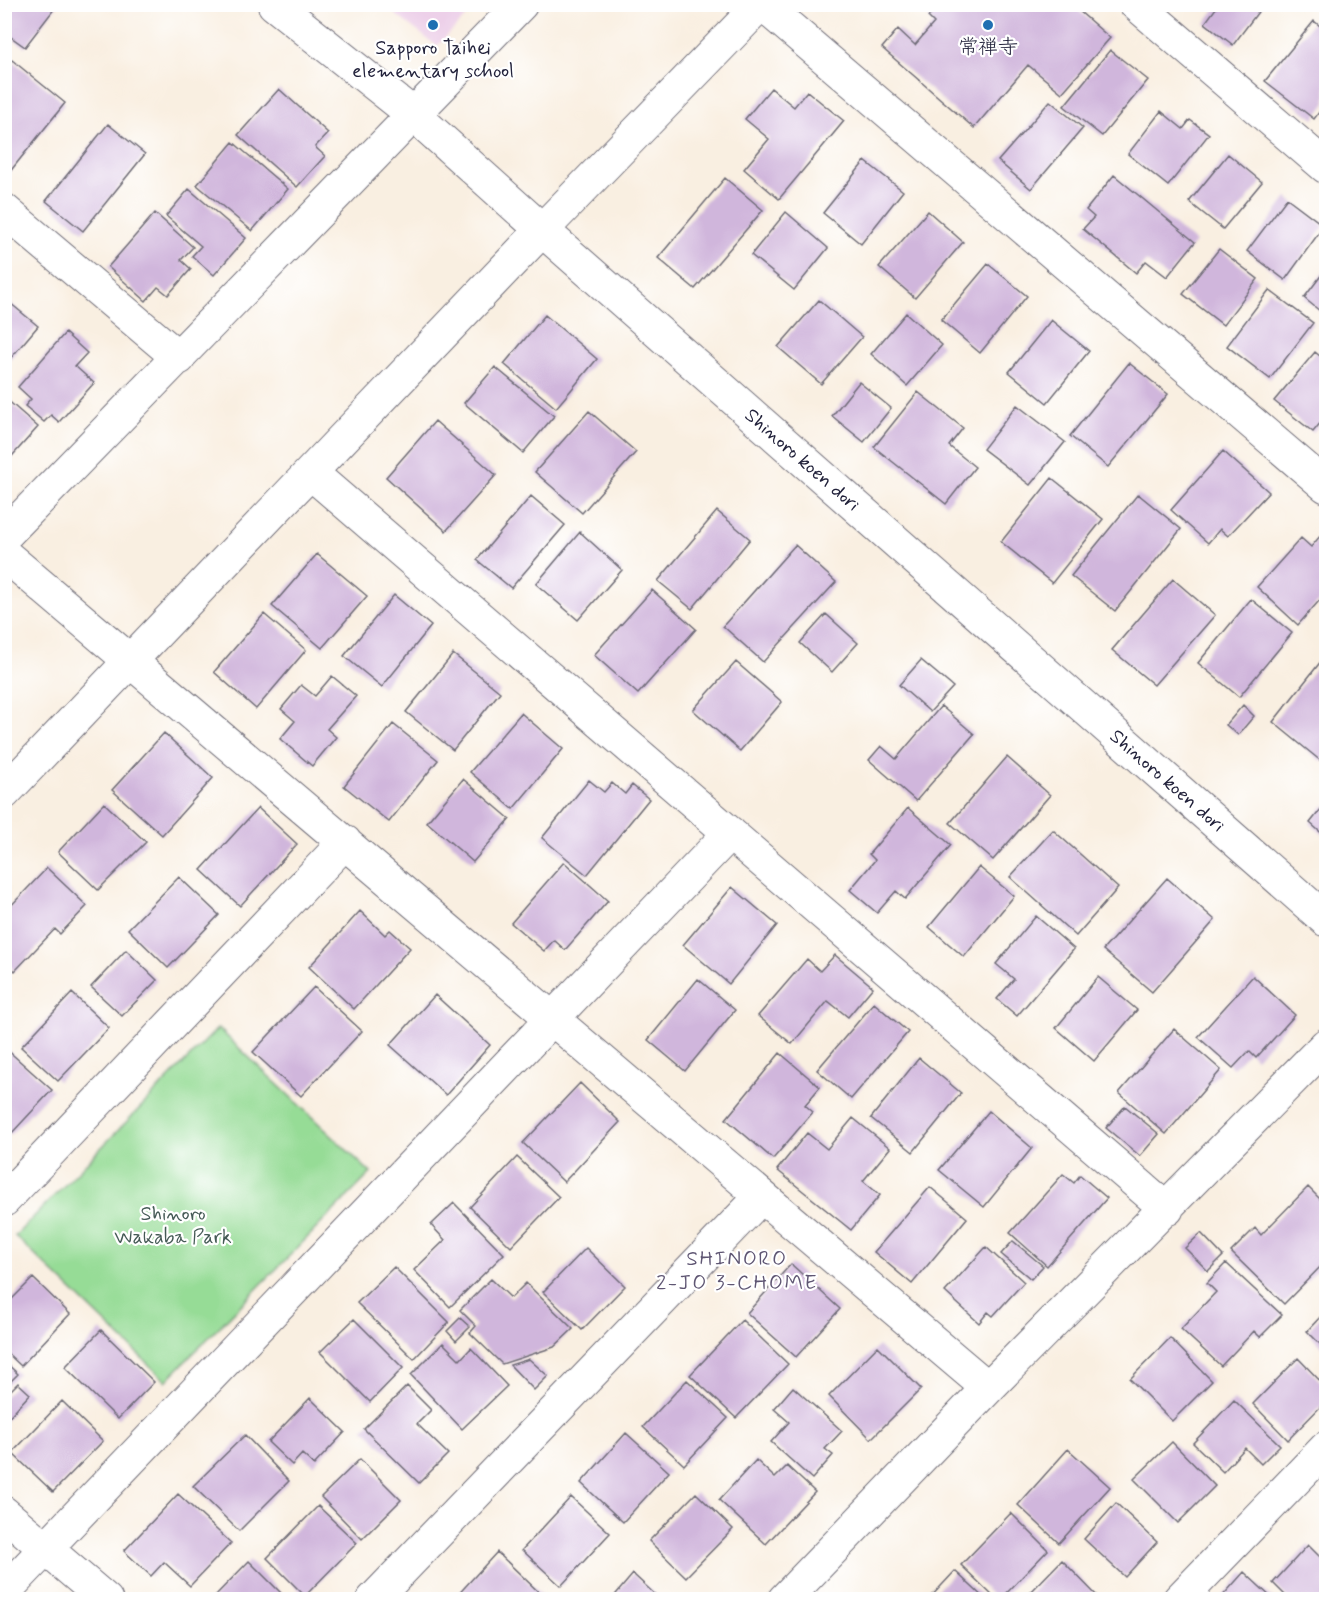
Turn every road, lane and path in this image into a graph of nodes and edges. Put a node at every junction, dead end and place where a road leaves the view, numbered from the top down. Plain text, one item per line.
1 (274, 4) edge
2 (521, 4) edge
3 (761, 4) edge
4 (1136, 4) edge
5 (414, 115) junction
6 (1324, 160) edge
7 (4, 210) edge
8 (542, 230) junction
9 (179, 358) junction
10 (310, 474) junction
11 (1326, 486) edge
12 (4, 536) edge
13 (4, 554) edge
14 (131, 662) junction
15 (4, 793) edge
16 (730, 833) junction
17 (345, 842) junction
18 (1326, 920) edge
19 (554, 1019) junction
20 (1326, 1045) edge
21 (761, 1197) junction
22 (4, 1200) edge
23 (1167, 1209) junction
24 (988, 1388) junction
25 (1326, 1448) edge
26 (4, 1514) edge
27 (46, 1549) junction
28 (4, 1592) edge
29 (106, 1599) edge
30 (373, 1599) edge
31 (784, 1599) edge
32 (1179, 1599) edge

1 - 5 street, Shinoro koen dori
2 - 5 street
3 - 8 street
3 - 11 street
4 - 6 street
5 - 8 street, Shinoro koen dori
5 - 9 street
7 - 9 street
8 - 10 street
8 - 18 street, Shinoro koen dori
9 - 12 street
10 - 14 street
10 - 16 street
13 - 14 street
14 - 15 street
14 - 17 street
16 - 19 street
16 - 23 street
17 - 19 street
17 - 22 street
19 - 21 street
19 - 27 street
20 - 23 street
21 - 24 street
21 - 30 street
23 - 24 street
24 - 31 street
25 - 32 street
26 - 27 street
27 - 28 street
27 - 29 street

